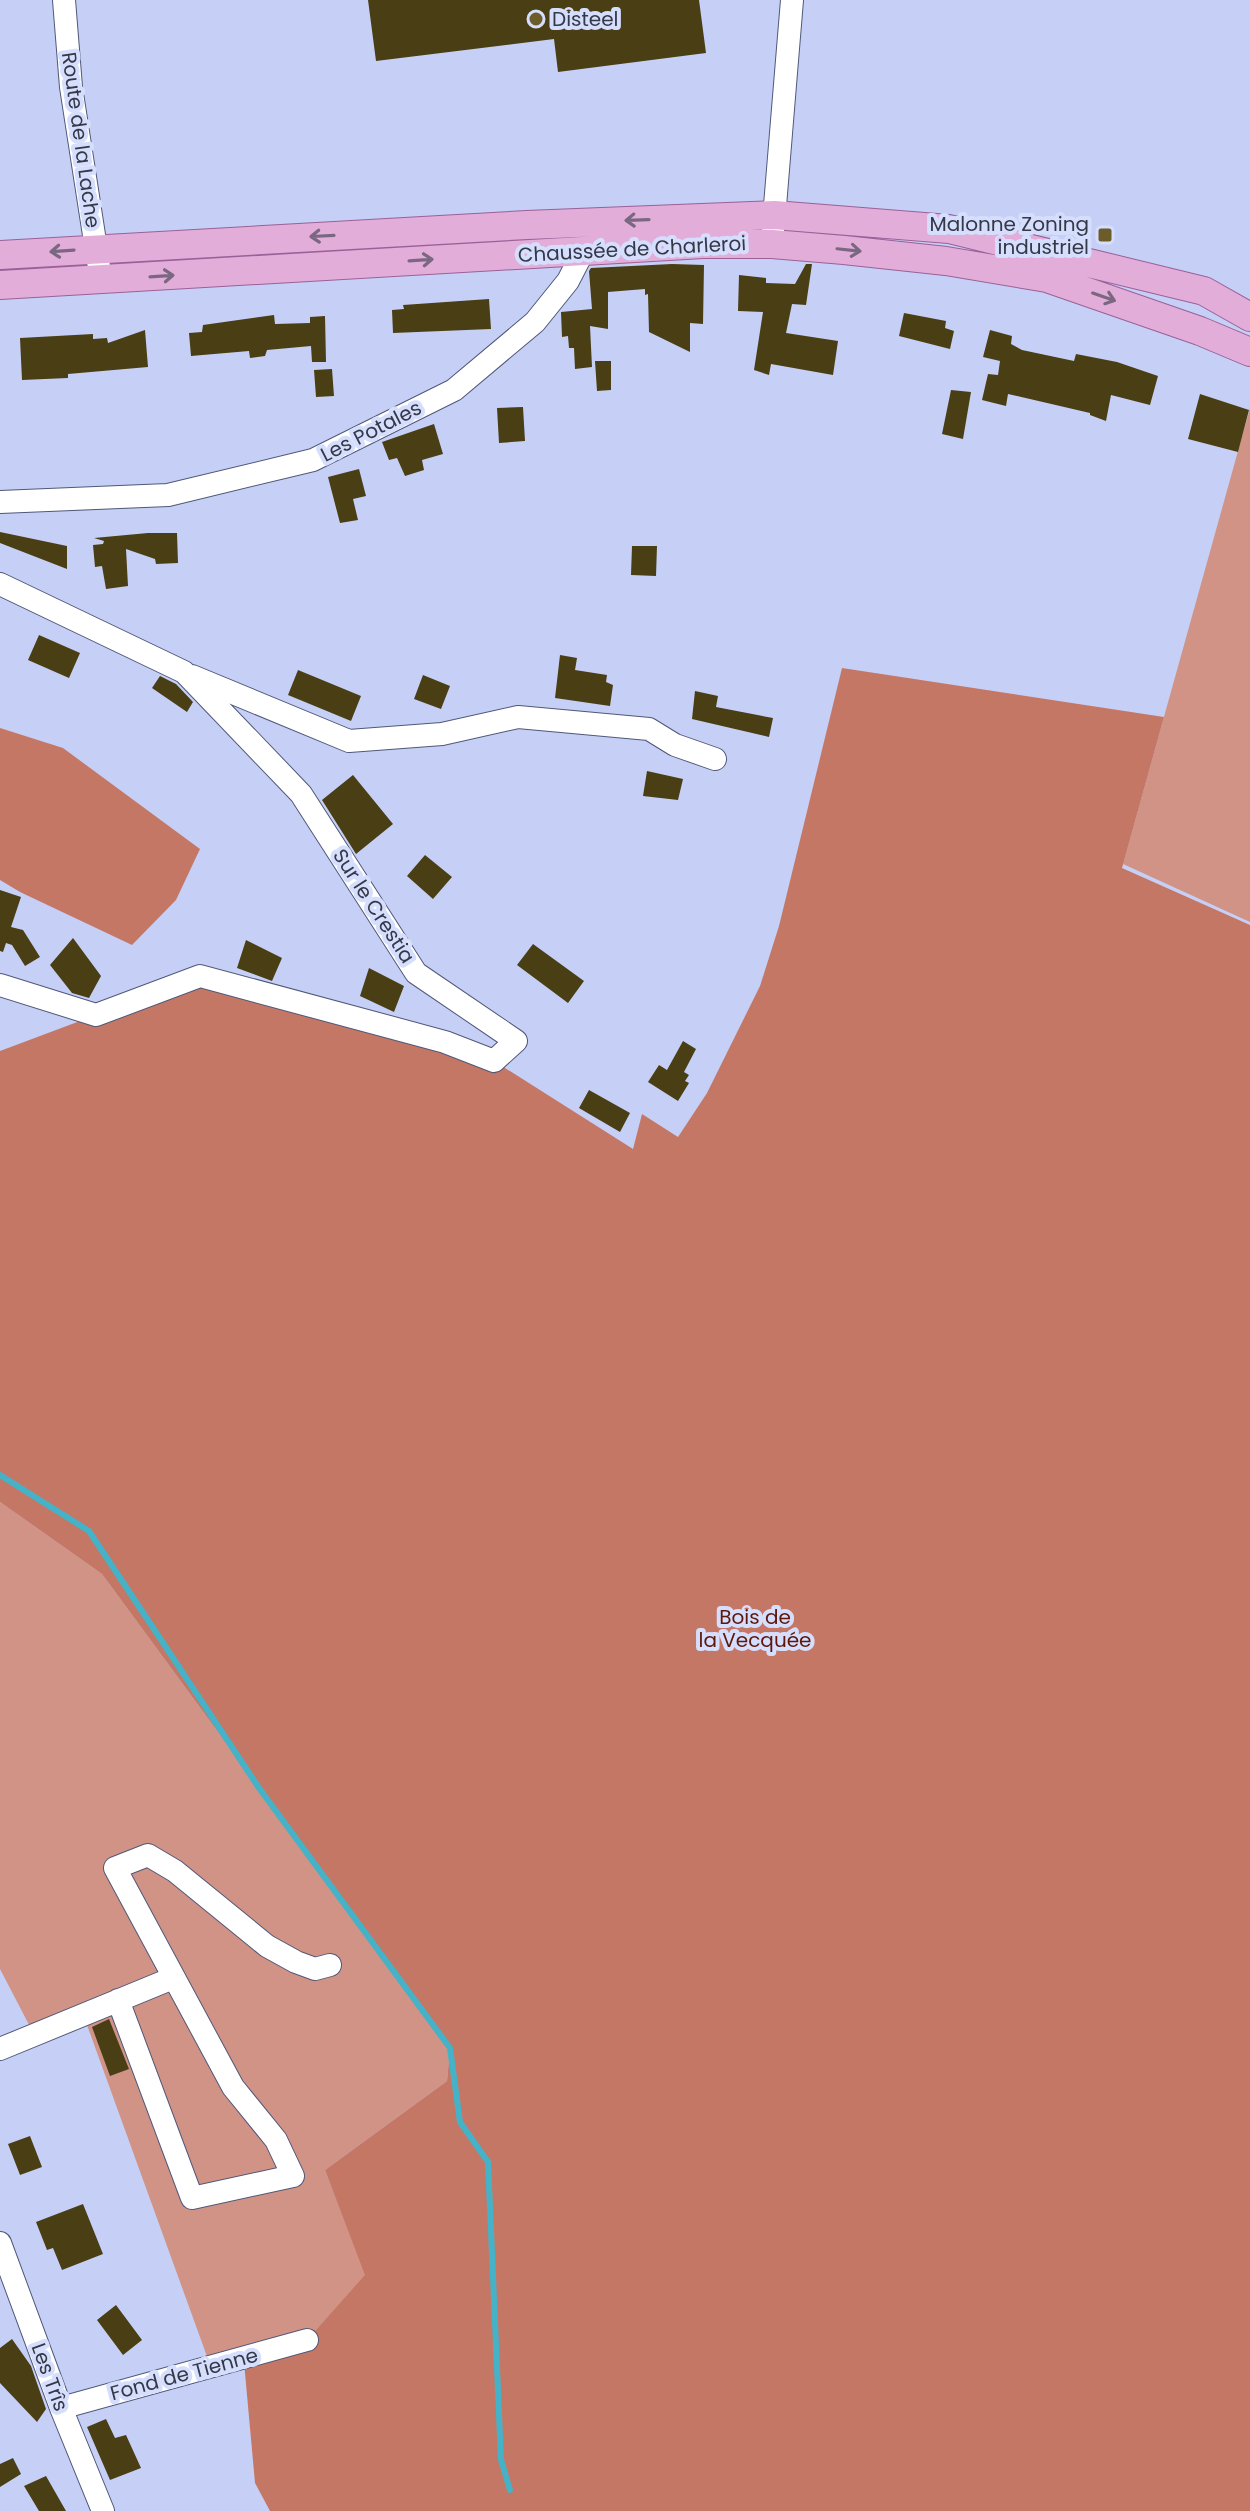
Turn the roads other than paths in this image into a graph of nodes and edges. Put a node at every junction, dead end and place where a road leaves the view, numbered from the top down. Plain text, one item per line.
1 (64, 0) edge
2 (792, 0) edge
3 (774, 215) junction
4 (772, 244) junction
5 (97, 249) junction
6 (584, 250) junction
7 (0, 255) edge
8 (101, 280) junction
9 (0, 285) edge
10 (1250, 317) edge
11 (1250, 352) edge
12 (0, 502) edge
13 (0, 584) edge
14 (184, 672) junction
15 (715, 759) dead end
16 (0, 985) edge
17 (330, 1965) dead end
18 (173, 1978) junction
19 (118, 2000) junction
20 (0, 2049) edge
21 (0, 2243) edge
22 (307, 2340) dead end
23 (61, 2408) junction
24 (103, 2511) edge

1 - 5 street, Route de la Lache
2 - 3 street
3 - 4 street
3 -> 5 main road, Chaussée de Charleroi
3 - 10 main road, Chaussée de Charleroi
4 - 6 main road, Chaussée de Charleroi
4 -> 11 main road, Chaussée de Charleroi
5 -> 7 main road, Chaussée de Charleroi
5 - 8 street, Route de la Lache
8 -> 6 main road, Chaussée de Charleroi
6 - 12 street, Les Potales
8 - 9 main road, Chaussée de Charleroi
13 - 14 street, Sur le Crestia
14 - 15 street
14 - 16 street, Sur le Crestia
17 - 18 street
18 - 19 street
18 - 19 street
19 - 20 street
21 - 23 street, Les Trîs
22 - 23 street, Fond de Tienne
23 - 24 street, Les Trîs

